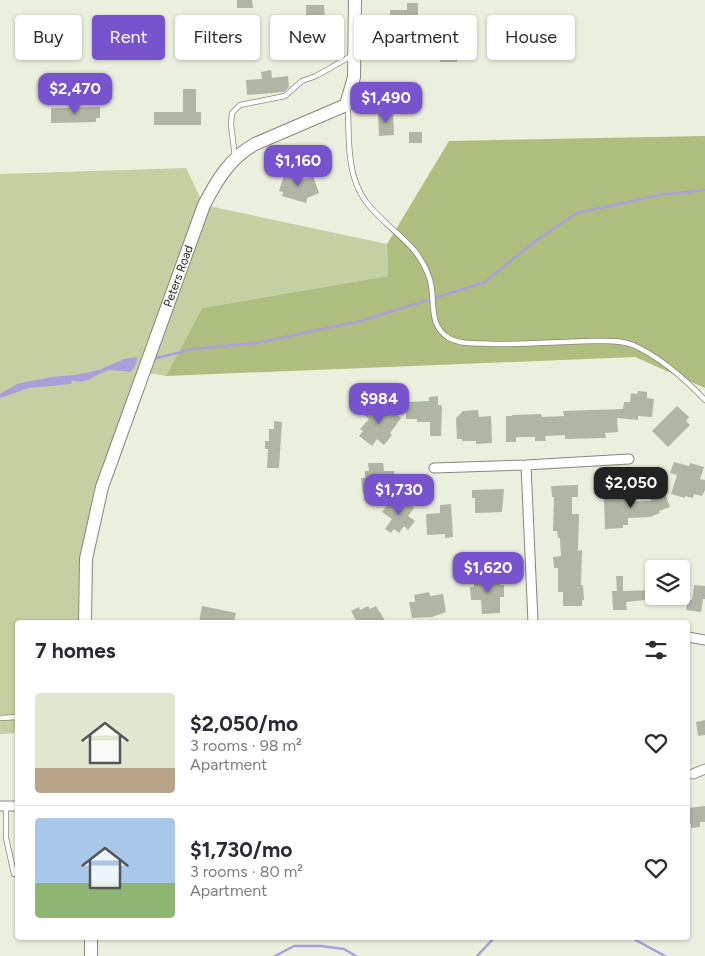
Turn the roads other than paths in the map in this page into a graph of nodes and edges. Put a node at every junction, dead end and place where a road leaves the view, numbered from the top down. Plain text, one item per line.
1 (356, 0) edge
2 (355, 15) edge
3 (354, 54) edge
4 (354, 60) edge
5 (346, 106) junction
6 (235, 158) junction
7 (705, 400) edge
8 (629, 460) dead end
9 (526, 465) junction
10 (434, 468) dead end
11 (85, 620) edge
12 (532, 620) edge
13 (690, 637) edge
14 (705, 640) edge
15 (0, 718) edge
16 (15, 718) edge
17 (705, 770) edge
18 (693, 774) dead end
19 (3, 806) edge
20 (6, 838) junction
21 (0, 840) edge
22 (14, 874) dead end
23 (91, 940) edge
24 (91, 956) edge

1 - 2 street
3 - 6 lane
4 - 5 street
5 - 6 street, Peters Road
5 - 7 lane
6 - 11 street, Peters Road
8 - 9 street
9 - 10 street
9 - 12 street
13 - 14 street
15 - 16 lane
17 - 18 street
19 - 20 lane
20 - 21 lane
20 - 22 lane
23 - 24 street

